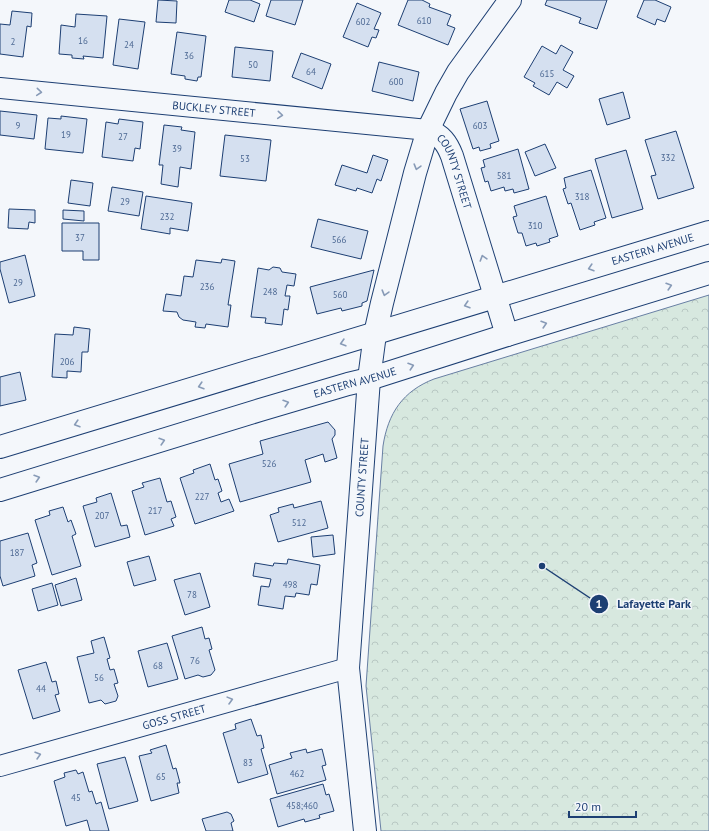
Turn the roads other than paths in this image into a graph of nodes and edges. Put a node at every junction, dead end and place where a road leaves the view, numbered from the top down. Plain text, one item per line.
1 (504, 2) edge
2 (0, 88) edge
3 (428, 130) junction
4 (709, 232) edge
5 (709, 274) edge
6 (496, 297) junction
7 (375, 334) junction
8 (507, 335) junction
9 (369, 379) junction
10 (0, 447) edge
11 (0, 490) edge
12 (348, 668) junction
13 (0, 766) edge
14 (365, 831) edge

1 - 3 main road, COUNTY STREET
2 -> 3 street, BUCKLEY STREET
6 -> 3 main road, COUNTY STREET
3 -> 7 main road, COUNTY STREET
4 -> 6 main road, EASTERN AVENUE
8 -> 5 main road, EASTERN AVENUE
6 -> 7 main road, EASTERN AVENUE
6 - 8 main road, COUNTY STREET
7 - 9 main road, COUNTY STREET
7 -> 10 main road, EASTERN AVENUE
9 -> 8 main road, EASTERN AVENUE
11 -> 9 main road, EASTERN AVENUE
9 - 12 main road, COUNTY STREET
13 -> 12 street, GOSS STREET
12 - 14 main road, COUNTY STREET

